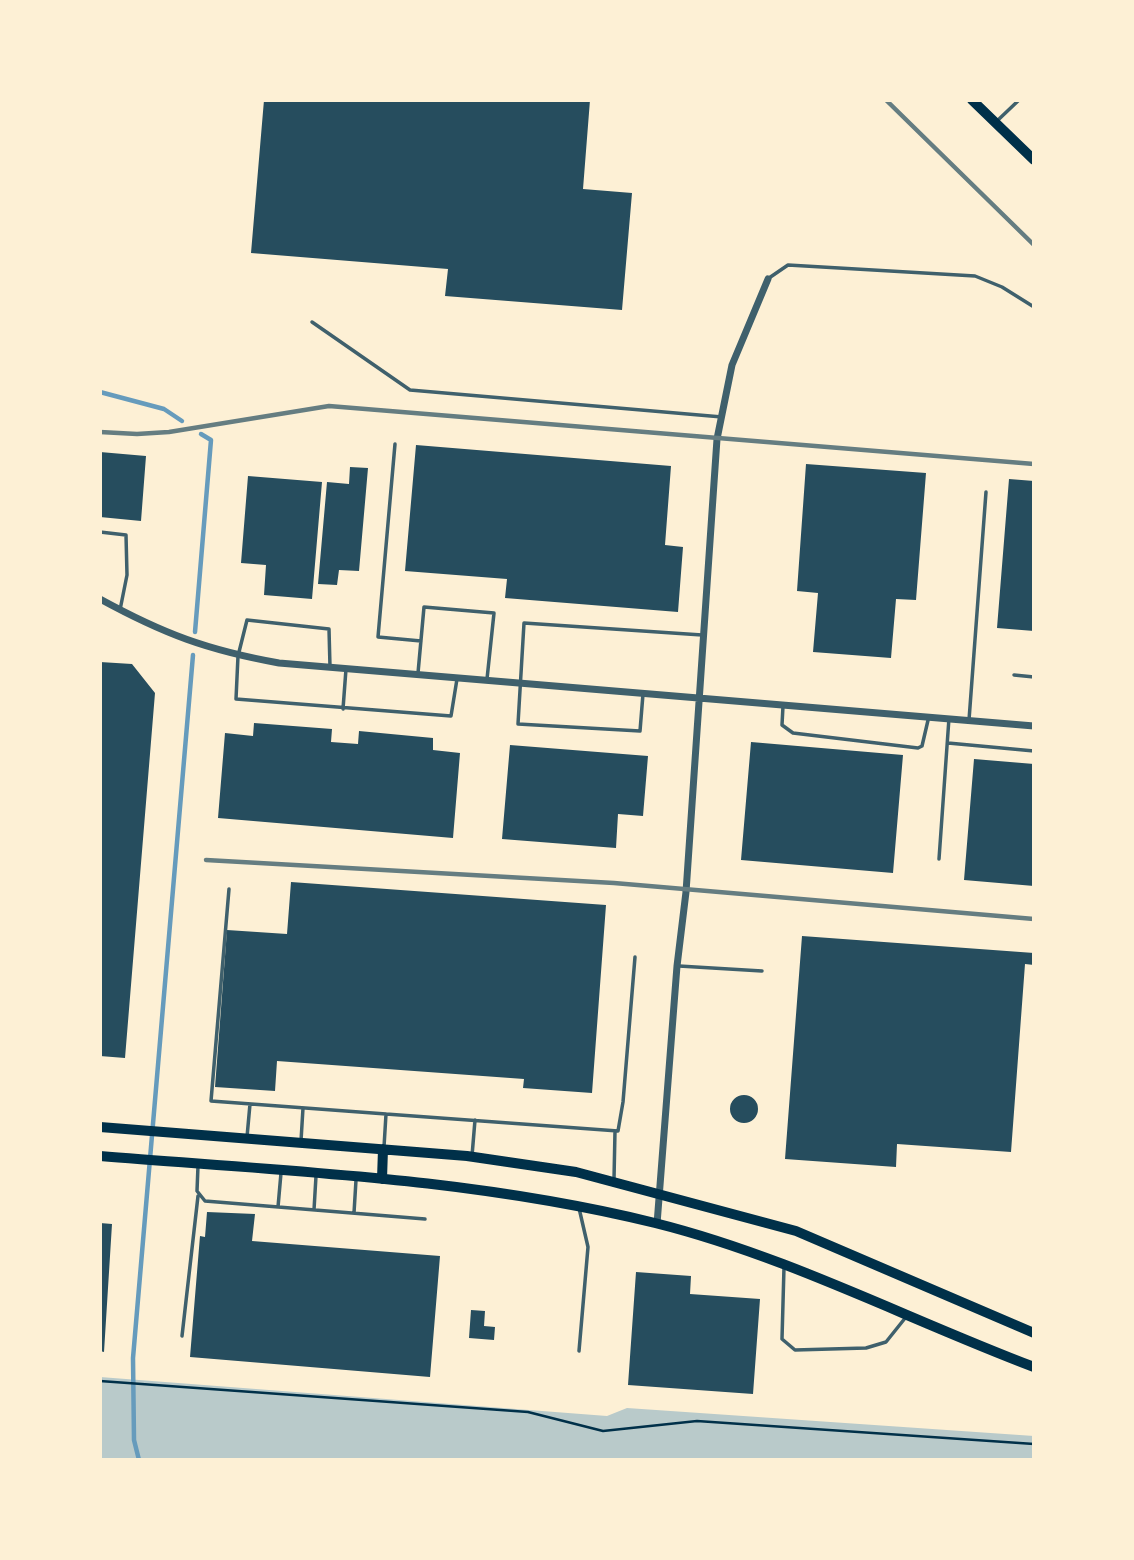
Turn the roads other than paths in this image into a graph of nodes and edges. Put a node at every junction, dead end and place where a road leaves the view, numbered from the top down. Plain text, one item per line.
1 (972, 100) edge
2 (1019, 100) edge
3 (995, 122) junction
4 (1034, 160) edge
5 (768, 279) joint
6 (1034, 307) edge
7 (312, 322) dead end
8 (722, 416) junction
9 (395, 444) dead end
10 (986, 492) dead end
11 (100, 532) edge
12 (100, 599) edge
13 (120, 610) junction
14 (702, 635) junction
15 (421, 640) junction
16 (238, 656) junction
17 (330, 667) junction
18 (346, 669) junction
19 (1014, 675) dead end
20 (417, 676) junction
21 (1034, 677) edge
22 (457, 679) junction
23 (487, 681) junction
24 (520, 684) junction
25 (643, 694) junction
26 (698, 700) junction
27 (783, 706) junction
28 (343, 709) junction
29 (929, 716) junction
30 (949, 718) junction
31 (969, 720) junction
32 (1034, 726) edge
33 (948, 743) junction
34 (1034, 751) edge
35 (939, 859) dead end
36 (229, 889) dead end
37 (635, 957) dead end
38 (677, 966) junction
39 (762, 971) dead end
40 (250, 1104) junction
41 (303, 1108) junction
42 (386, 1114) junction
43 (475, 1120) junction
44 (100, 1127) edge
45 (615, 1130) junction
46 (247, 1139) junction
47 (301, 1143) junction
48 (383, 1149) junction
49 (100, 1156) edge
50 (472, 1157) junction
51 (198, 1164) junction
52 (281, 1171) junction
53 (316, 1174) junction
54 (356, 1177) junction
55 (382, 1180) junction
56 (614, 1182) junction
57 (660, 1193) junction
58 (198, 1196) junction
59 (579, 1206) junction
60 (278, 1207) junction
61 (314, 1210) junction
62 (354, 1213) junction
63 (425, 1219) dead end
64 (657, 1224) junction
65 (785, 1262) junction
66 (907, 1316) junction
67 (1034, 1333) edge
68 (181, 1336) dead end
69 (579, 1351) dead end
70 (1034, 1367) edge

1 - 3 main road
2 - 3 lane
3 - 4 main road
5 - 6 lane
5 - 8 street
7 - 8 lane
8 - 14 street
9 - 15 lane
10 - 31 lane
11 - 13 lane
12 - 13 street
13 - 16 street
14 - 24 lane
14 - 26 street
15 - 20 lane
15 - 23 lane
16 - 17 street
16 - 17 lane
16 - 28 lane
17 - 18 street
18 - 20 street
18 - 28 lane
19 - 21 lane
20 - 22 street
22 - 23 street
22 - 28 lane
23 - 24 street
24 - 25 street
24 - 25 lane
25 - 26 street
26 - 27 street
26 - 38 street
27 - 29 street
27 - 29 lane
29 - 30 street
30 - 31 street
30 - 33 lane
31 - 32 street
33 - 34 lane
33 - 35 lane
36 - 40 lane
37 - 45 lane
38 - 39 lane
38 - 57 street
40 - 41 lane
40 - 46 lane
41 - 42 lane
41 - 47 lane
42 - 43 lane
42 - 48 lane
43 - 45 lane
43 - 50 lane
44 - 46 main road
45 - 56 lane
46 - 47 main road
47 - 48 main road
48 - 50 main road
48 - 55 main road
49 - 51 main road
50 - 56 main road
51 - 52 main road
51 - 58 lane
52 - 53 main road
52 - 60 lane
53 - 54 main road
53 - 61 lane
54 - 55 main road
54 - 62 lane
55 - 59 main road
56 - 57 main road
57 - 64 street
57 - 67 main road
58 - 60 lane
58 - 68 lane
59 - 64 main road
59 - 69 lane
60 - 61 lane
61 - 62 lane
62 - 63 lane
64 - 65 main road
65 - 66 main road
65 - 66 lane
66 - 70 main road

